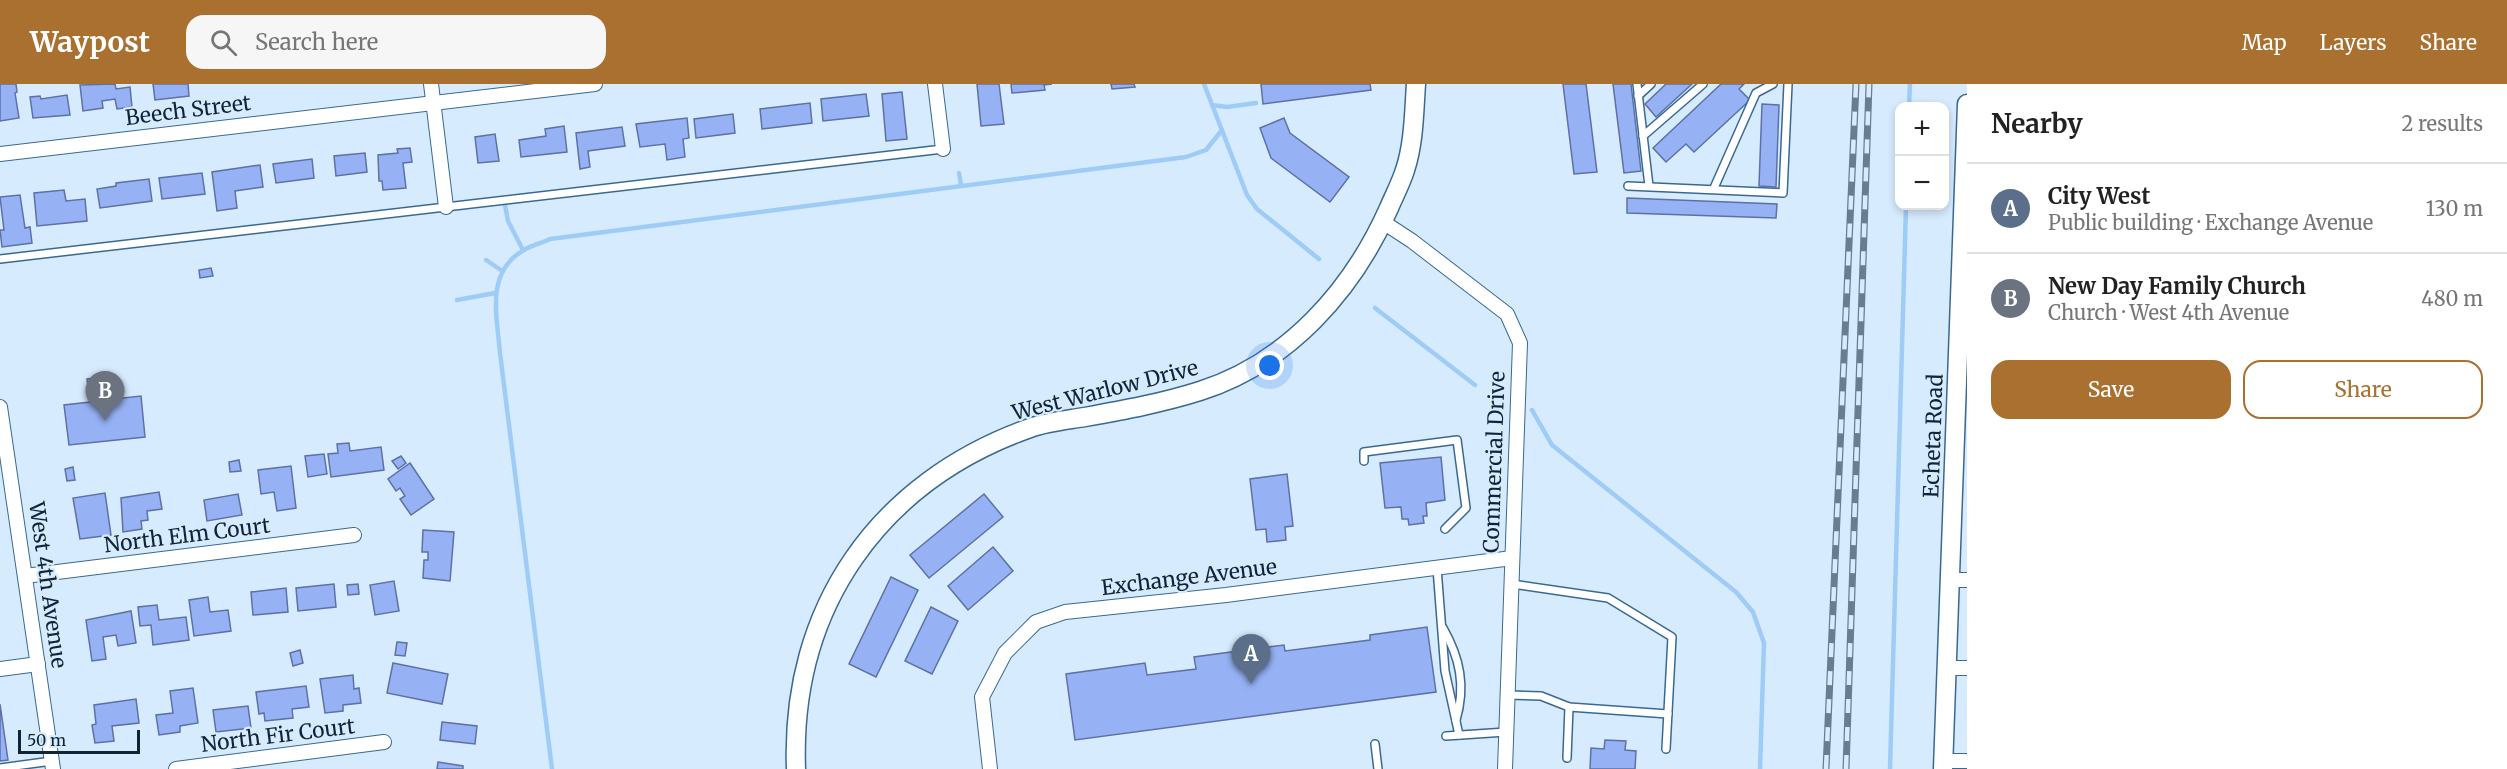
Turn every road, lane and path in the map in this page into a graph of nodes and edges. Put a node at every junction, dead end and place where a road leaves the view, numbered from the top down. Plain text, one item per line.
1 (431, 84) edge
2 (595, 84) edge
3 (935, 84) edge
4 (1416, 84) edge
5 (1637, 84) edge
6 (1651, 84) edge
7 (1703, 84) edge
8 (1773, 84) edge
9 (1788, 84) edge
10 (1638, 96) junction
11 (434, 103) junction
12 (1967, 104) edge
13 (1967, 117) edge
14 (1643, 136) junction
15 (943, 149) joint
16 (0, 153) edge
17 (1628, 186) dead end
18 (1649, 186) junction
19 (1714, 188) junction
20 (446, 207) junction
21 (1383, 222) junction
22 (0, 259) edge
23 (1964, 291) edge
24 (1962, 397) edge
25 (0, 407) edge
26 (1364, 460) dead end
27 (4, 462) edge
28 (1445, 529) dead end
29 (354, 535) dead end
30 (1512, 558) junction
31 (1437, 568) junction
32 (25, 576) junction
33 (1958, 580) edge
34 (1511, 584) junction
35 (1442, 626) junction
36 (38, 664) junction
37 (1946, 668) junction
38 (1967, 668) edge
39 (0, 669) edge
40 (1508, 695) junction
41 (1569, 707) junction
42 (1668, 714) junction
43 (1456, 721) junction
44 (1506, 732) junction
45 (1459, 735) junction
46 (1446, 736) dead end
47 (384, 742) dead end
48 (1375, 744) dead end
49 (1666, 749) dead end
50 (1567, 758) dead end
51 (1967, 761) edge
52 (53, 765) edge
53 (1943, 765) edge
54 (0, 768) edge
55 (176, 769) edge
56 (796, 769) edge
57 (990, 769) edge
58 (1378, 769) edge
59 (1505, 769) edge

1 - 11 street
2 - 11 street, Beech Street
3 - 15 street
4 - 21 street, West Warlow Drive
5 - 10 lane
6 - 10 lane
7 - 14 lane
8 - 19 lane
9 - 19 lane
10 - 14 lane
11 - 16 street, Beech Street
11 - 20 street
12 - 13 street, Echeta Road
13 - 23 street, Echeta Road
14 - 18 lane
15 - 20 lane
17 - 18 lane
18 - 19 lane
20 - 22 lane
21 - 30 street, Commercial Drive
21 - 56 street, West Warlow Drive
23 - 24 street, Echeta Road
24 - 33 street, Echeta Road
25 - 27 street, West 4th Avenue
26 - 28 lane
27 - 32 street, West 4th Avenue
29 - 32 street, North Elm Court
30 - 31 street, Exchange Avenue
30 - 34 street, Commercial Drive
31 - 35 lane
31 - 57 street, Exchange Avenue
32 - 36 street, West 4th Avenue
33 - 37 street, Echeta Road
34 - 40 street, Commercial Drive
34 - 42 lane
35 - 43 lane
35 - 43 lane
36 - 39 street
36 - 52 street, West 4th Avenue
37 - 38 street
37 - 53 street, Echeta Road
40 - 41 lane
40 - 44 street, Commercial Drive
41 - 42 lane
41 - 50 lane
42 - 49 lane
43 - 45 lane
44 - 45 lane
44 - 59 street, Commercial Drive
45 - 46 lane
47 - 55 street, North Fir Court
48 - 58 lane
51 - 53 street
52 - 54 lane

